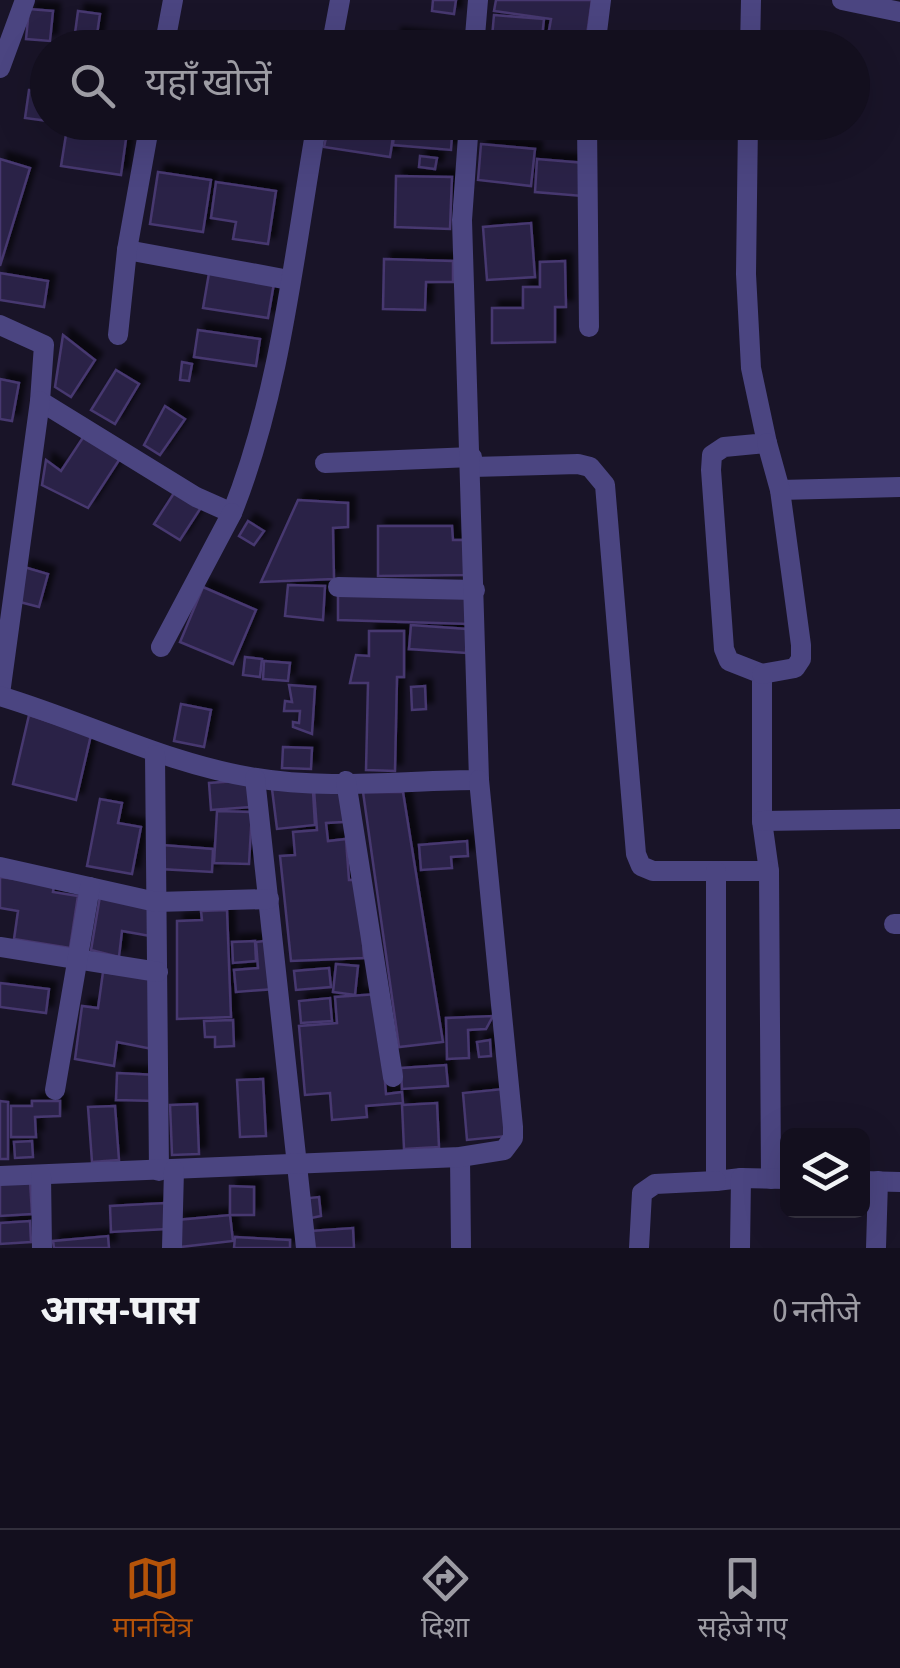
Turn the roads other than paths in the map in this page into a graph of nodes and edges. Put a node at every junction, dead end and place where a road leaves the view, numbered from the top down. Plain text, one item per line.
1 (25, 0) edge
2 (174, 0) edge
3 (340, 0) edge
4 (478, 0) edge
5 (601, 0) edge
6 (752, 0) edge
7 (842, 0) edge
8 (900, 12) edge
9 (168, 30) edge
10 (334, 30) edge
11 (476, 30) edge
12 (597, 30) edge
13 (751, 30) edge
14 (0, 68) edge
15 (147, 140) edge
16 (314, 140) edge
17 (468, 140) edge
18 (587, 140) edge
19 (748, 140) edge
20 (127, 250) junction
21 (289, 280) junction
22 (0, 325) edge
23 (589, 327) dead end
24 (118, 336) dead end
25 (40, 401) junction
26 (767, 443) junction
27 (472, 462) junction
28 (325, 463) dead end
29 (900, 487) edge
30 (780, 490) junction
31 (232, 513) junction
32 (338, 587) dead end
33 (475, 590) junction
34 (161, 648) dead end
35 (762, 674) junction
36 (0, 695) edge
37 (155, 755) junction
38 (255, 778) junction
39 (346, 780) junction
40 (479, 780) junction
41 (900, 819) edge
42 (762, 821) junction
43 (0, 866) edge
44 (716, 871) junction
45 (768, 871) junction
46 (90, 887) junction
47 (269, 900) junction
48 (156, 902) junction
49 (0, 947) edge
50 (77, 960) junction
51 (158, 972) junction
52 (393, 1077) dead end
53 (55, 1090) dead end
54 (460, 1157) junction
55 (299, 1164) junction
56 (166, 1171) junction
57 (0, 1176) edge
58 (41, 1176) junction
59 (742, 1178) junction
60 (779, 1179) edge
61 (716, 1180) junction
62 (870, 1181) edge
63 (900, 1182) edge
64 (42, 1248) edge
65 (172, 1248) edge
66 (306, 1248) edge
67 (461, 1248) edge
68 (639, 1248) edge
69 (740, 1248) edge
70 (876, 1248) edge

1 - 14 street
2 - 9 street
3 - 10 street
4 - 11 street
5 - 12 street
6 - 13 street
7 - 8 street
15 - 20 street
16 - 21 street
17 - 27 street
18 - 23 street
19 - 26 street
20 - 21 street
20 - 24 street
21 - 31 street
22 - 25 street
25 - 31 street
25 - 36 street
26 - 30 street
26 - 35 street
27 - 28 street
27 - 33 street
27 - 44 street
29 - 30 street
30 - 35 street
31 - 34 street
32 - 33 street
33 - 40 street
35 - 42 street
36 - 37 street
37 - 38 street
37 - 48 street
38 - 39 street
38 - 47 street
39 - 40 street
39 - 52 street
40 - 54 street
41 - 42 street
42 - 45 street
43 - 46 street
44 - 45 street
44 - 61 street
45 - 60 street
46 - 48 street
46 - 50 street
47 - 48 street
47 - 55 street
48 - 51 street
49 - 50 street
50 - 51 street
50 - 53 street
51 - 56 street
54 - 55 street
54 - 67 street
55 - 56 street
55 - 66 street
56 - 58 street
56 - 65 street
57 - 58 street
58 - 64 street
59 - 60 street
59 - 61 street
59 - 69 street
61 - 68 street
62 - 63 street
62 - 70 street

